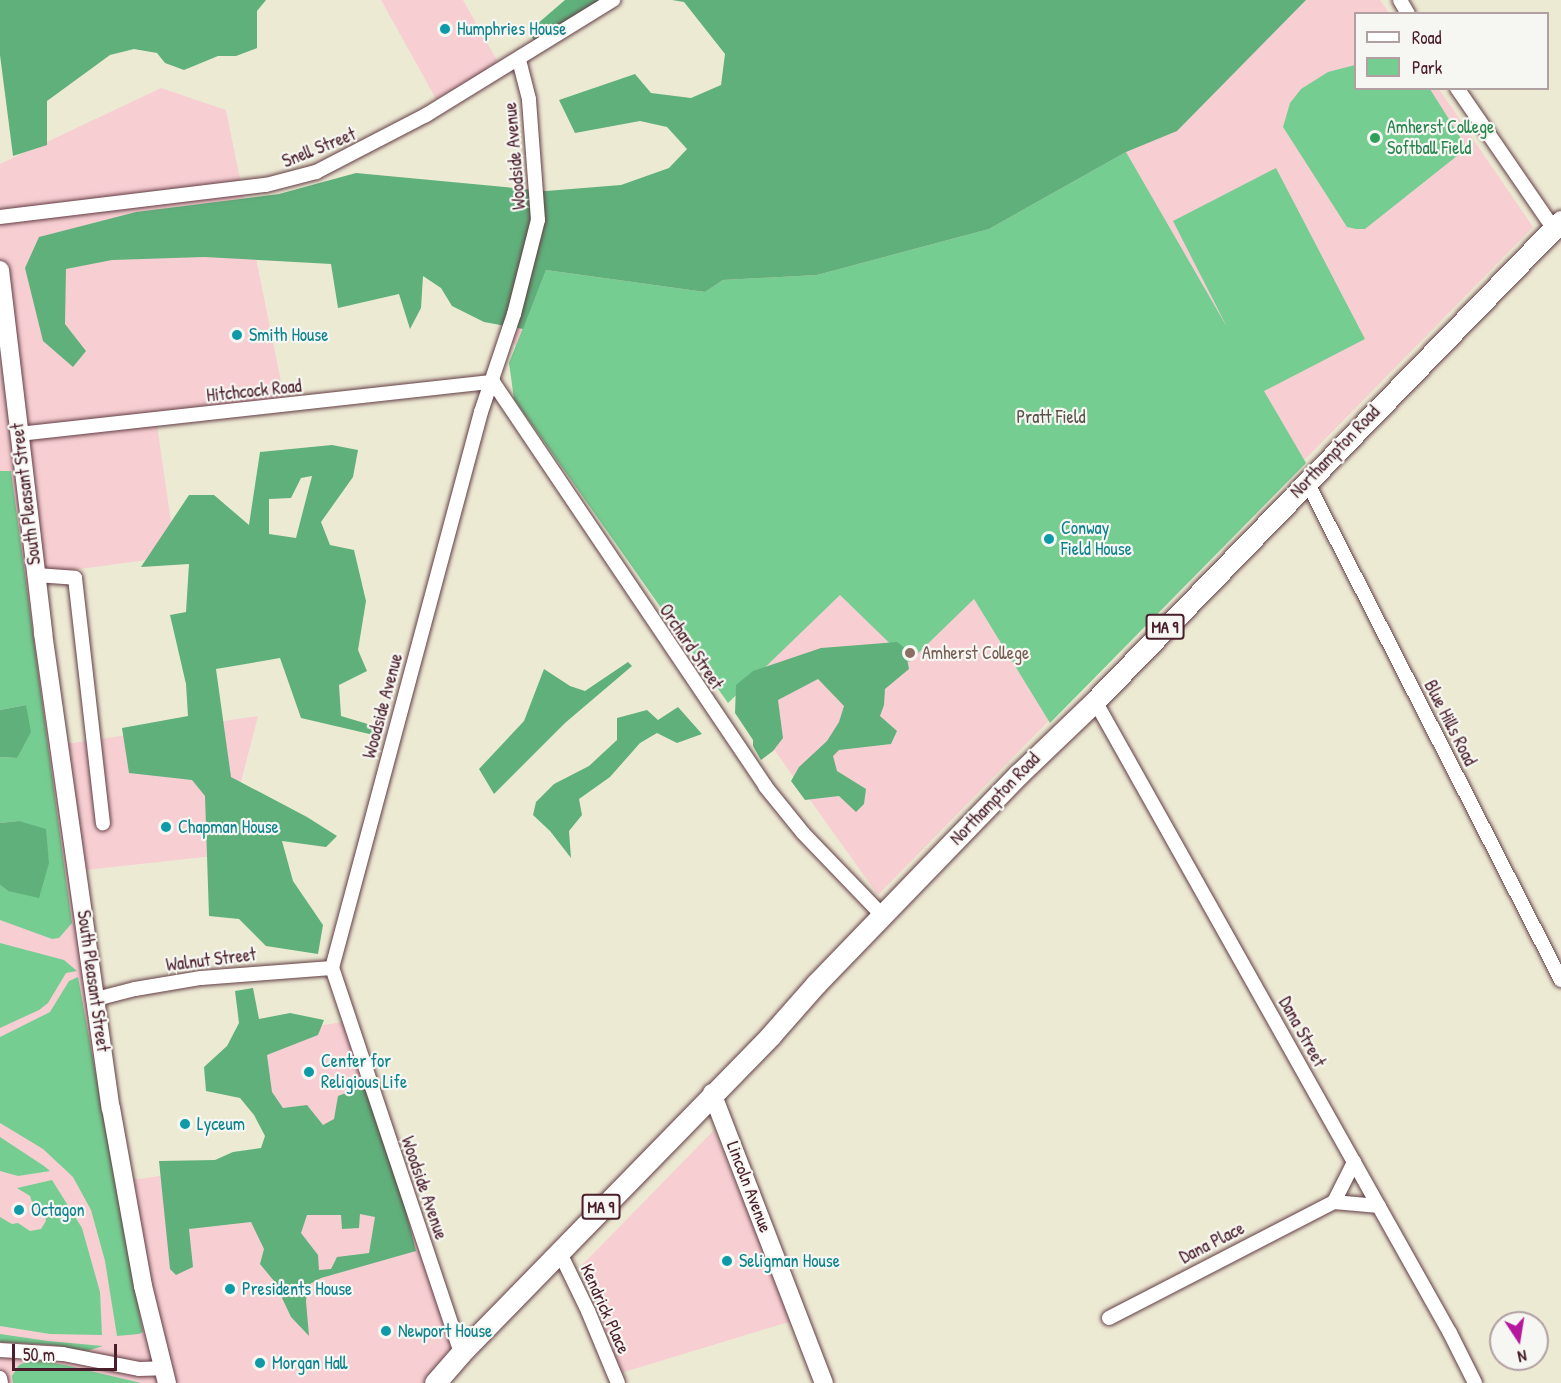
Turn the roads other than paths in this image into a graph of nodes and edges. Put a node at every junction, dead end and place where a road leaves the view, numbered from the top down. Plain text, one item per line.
1 (613, 0) edge
2 (519, 60) junction
3 (1458, 90) edge
4 (0, 217) edge
5 (1557, 225) edge
6 (0, 270) edge
7 (493, 382) junction
8 (19, 434) junction
9 (1307, 482) junction
10 (36, 575) junction
11 (1095, 700) junction
12 (103, 823) dead end
13 (882, 915) junction
14 (332, 968) junction
15 (1561, 980) edge
16 (96, 999) junction
17 (712, 1093) junction
18 (1354, 1162) junction
19 (1334, 1202) junction
20 (1379, 1206) junction
21 (559, 1251) junction
22 (1109, 1318) dead end
23 (0, 1350) edge
24 (461, 1353) junction
25 (165, 1375) edge
26 (0, 1378) edge
27 (1, 1383) edge
28 (435, 1383) edge
29 (618, 1383) edge
30 (824, 1383) edge
31 (1475, 1383) edge

1 - 2 street, Snell Street
2 - 4 street, Snell Street
2 - 7 street, Woodside Avenue
3 - 5 street
5 - 9 highway, Northampton Road / MA 9
6 - 8 main road, South Pleasant Street
7 - 8 street, Hitchcock Road
7 - 13 street, Orchard Street
7 - 14 street, Woodside Avenue
8 - 10 main road, South Pleasant Street
9 - 11 highway, Northampton Road / MA 9
9 - 15 street, Blue Hills Road
10 - 12 street, South Pleasant Street
10 - 16 main road, South Pleasant Street
11 - 13 highway, Northampton Road / MA 9
11 - 18 street, Dana Street
13 - 17 highway, Northampton Road / MA 9
14 - 16 street, Walnut Street
14 - 24 street, Woodside Avenue
16 - 25 main road, South Pleasant Street
17 - 21 highway, Northampton Road / MA 9
17 - 30 main road, Lincoln Avenue
18 - 19 street
18 - 20 street, Dana Street
19 - 20 street
19 - 22 street, Dana Place
20 - 31 street, Dana Street
21 - 24 highway, Northampton Road / MA 9
21 - 29 street, Kendrick Place
23 - 25 street
24 - 28 highway, Northampton Road / MA 9
26 - 27 street

